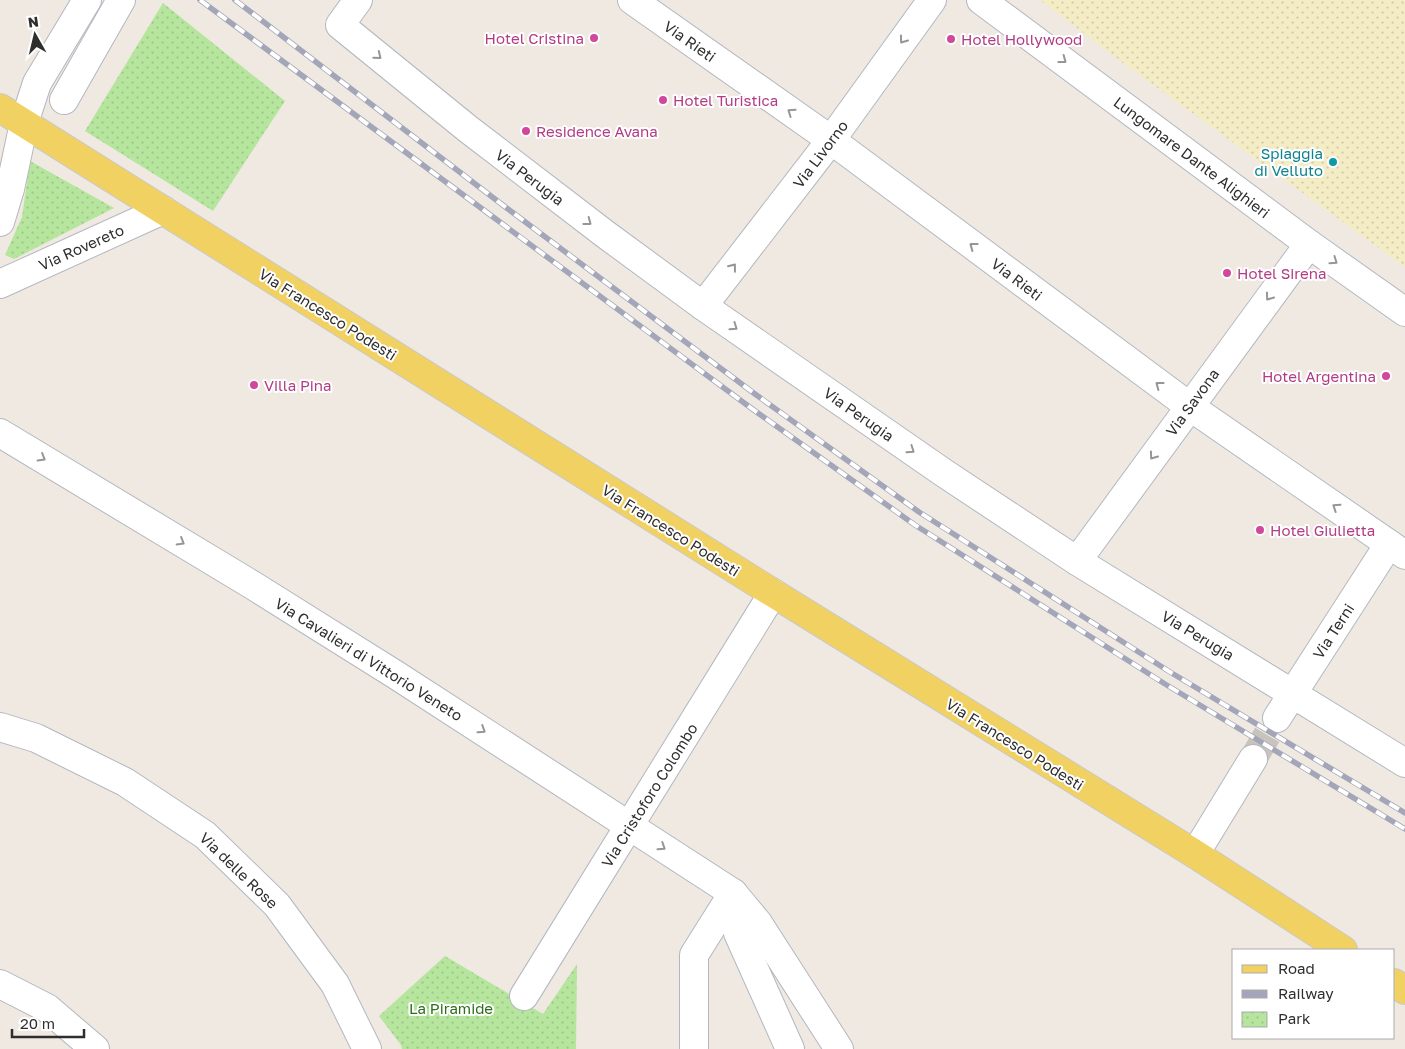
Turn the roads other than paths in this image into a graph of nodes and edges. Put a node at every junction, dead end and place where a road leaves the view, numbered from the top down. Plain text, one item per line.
1 (87, 0) edge
2 (122, 0) edge
3 (358, 0) edge
4 (632, 0) edge
5 (932, 0) edge
6 (981, 0) edge
7 (64, 100) dead end
8 (0, 108) edge
9 (24, 123) junction
10 (831, 140) junction
11 (5, 188) edge
12 (163, 210) junction
13 (0, 222) edge
14 (1309, 244) junction
15 (0, 284) edge
16 (703, 306) junction
17 (1405, 312) edge
18 (1189, 406) junction
19 (0, 433) edge
20 (1397, 549) edge
21 (1077, 561) junction
22 (773, 593) junction
23 (1293, 693) junction
24 (1277, 718) tunnel mouth
25 (0, 727) edge
26 (1253, 759) tunnel mouth
27 (1405, 763) edge
28 (630, 826) junction
29 (1195, 854) junction
30 (733, 893) junction
31 (1341, 949) edge
32 (0, 984) edge
33 (524, 996) dead end
34 (95, 1049) edge
35 (367, 1049) edge
36 (694, 1049) edge
37 (790, 1049) edge
38 (839, 1049) edge

1 - 9 street
2 - 7 street
3 -> 16 street, Via Perugia
10 -> 4 street, Via Rieti
5 -> 10 street, Via Livorno
6 -> 14 street, Lungomare Dante Alighieri
8 - 9 main road, Via Francesco Podesti
9 - 11 street
9 - 12 main road, Via Francesco Podesti
16 -> 10 street, Via Livorno
18 -> 10 street, Via Rieti
11 - 13 street
12 - 15 street, Via Rovereto
12 - 22 main road, Via Francesco Podesti
14 -> 17 street, Lungomare Dante Alighieri
14 -> 18 street, Via Savona
16 -> 21 street, Via Perugia
20 -> 18 street, Via Rieti
18 -> 21 street, Via Savona
19 -> 28 street, Via Cavalieri di Vittorio Veneto
20 - 23 street, Via Terni
21 - 23 street, Via Perugia
22 - 28 street, Via Cristoforo Colombo
22 - 29 main road, Via Francesco Podesti
23 - 24 street, Via Terni
23 - 27 street, Via Perugia
25 - 35 street, Via delle Rose
26 - 29 street
28 -> 30 street, Via Cavalieri di Vittorio Veneto
28 - 33 street, Via Cristoforo Colombo
29 - 31 main road, Via Francesco Podesti
30 - 36 street
30 - 37 street
30 - 38 street, Via Cavalieri di Vittorio Veneto
32 - 34 street

